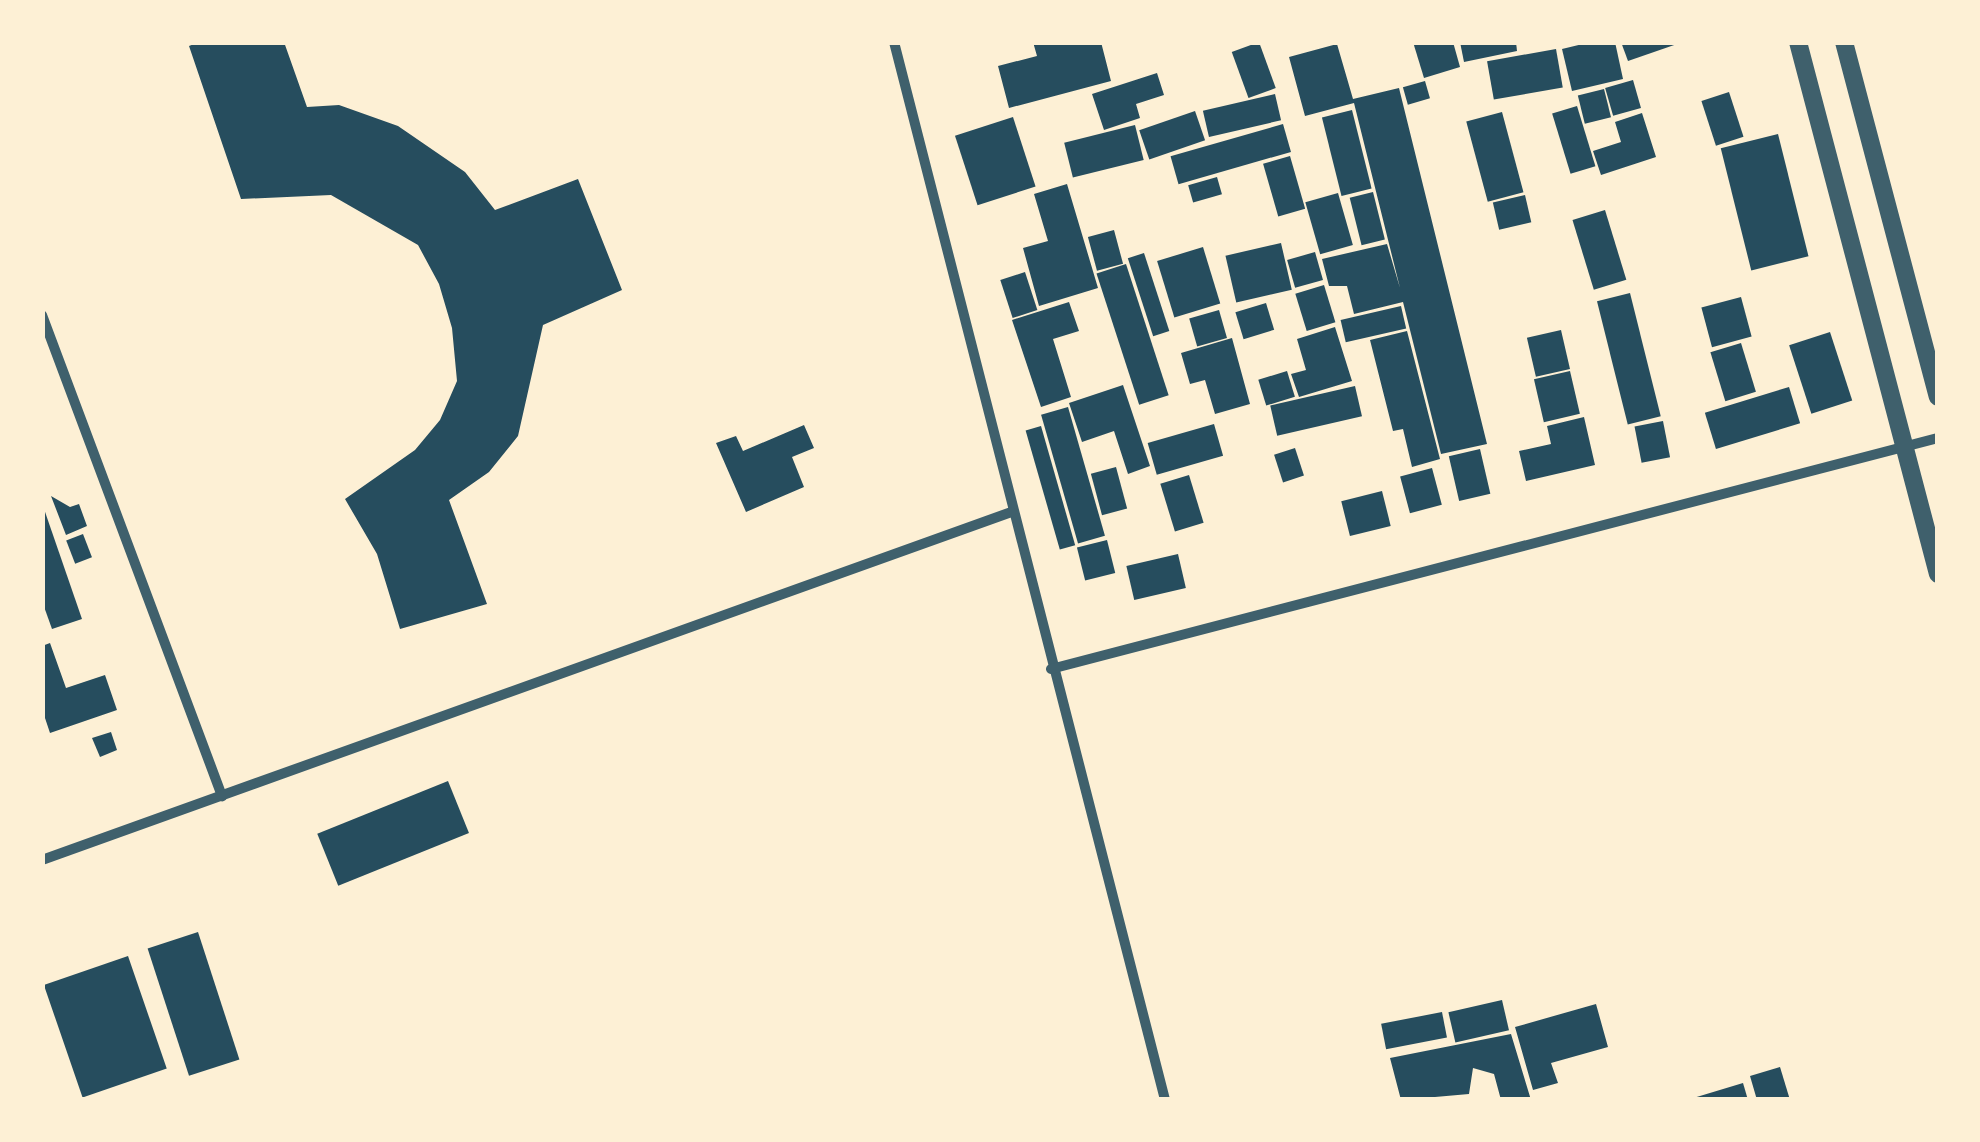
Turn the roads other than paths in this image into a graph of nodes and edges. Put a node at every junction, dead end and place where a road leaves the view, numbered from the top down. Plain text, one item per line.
1 (894, 42) edge
2 (1798, 42) edge
3 (1844, 42) edge
4 (42, 315) edge
5 (1938, 397) edge
6 (1938, 438) edge
7 (1903, 445) junction
8 (1011, 512) junction
9 (1938, 574) edge
10 (1051, 669) junction
11 (222, 796) junction
12 (42, 860) edge
13 (1165, 1100) edge

1 - 8 street
2 - 7 street
3 - 5 street
4 - 11 street
6 - 7 street
7 - 9 street
7 - 10 street
8 - 10 street
8 - 11 street
10 - 13 street
11 - 12 street

